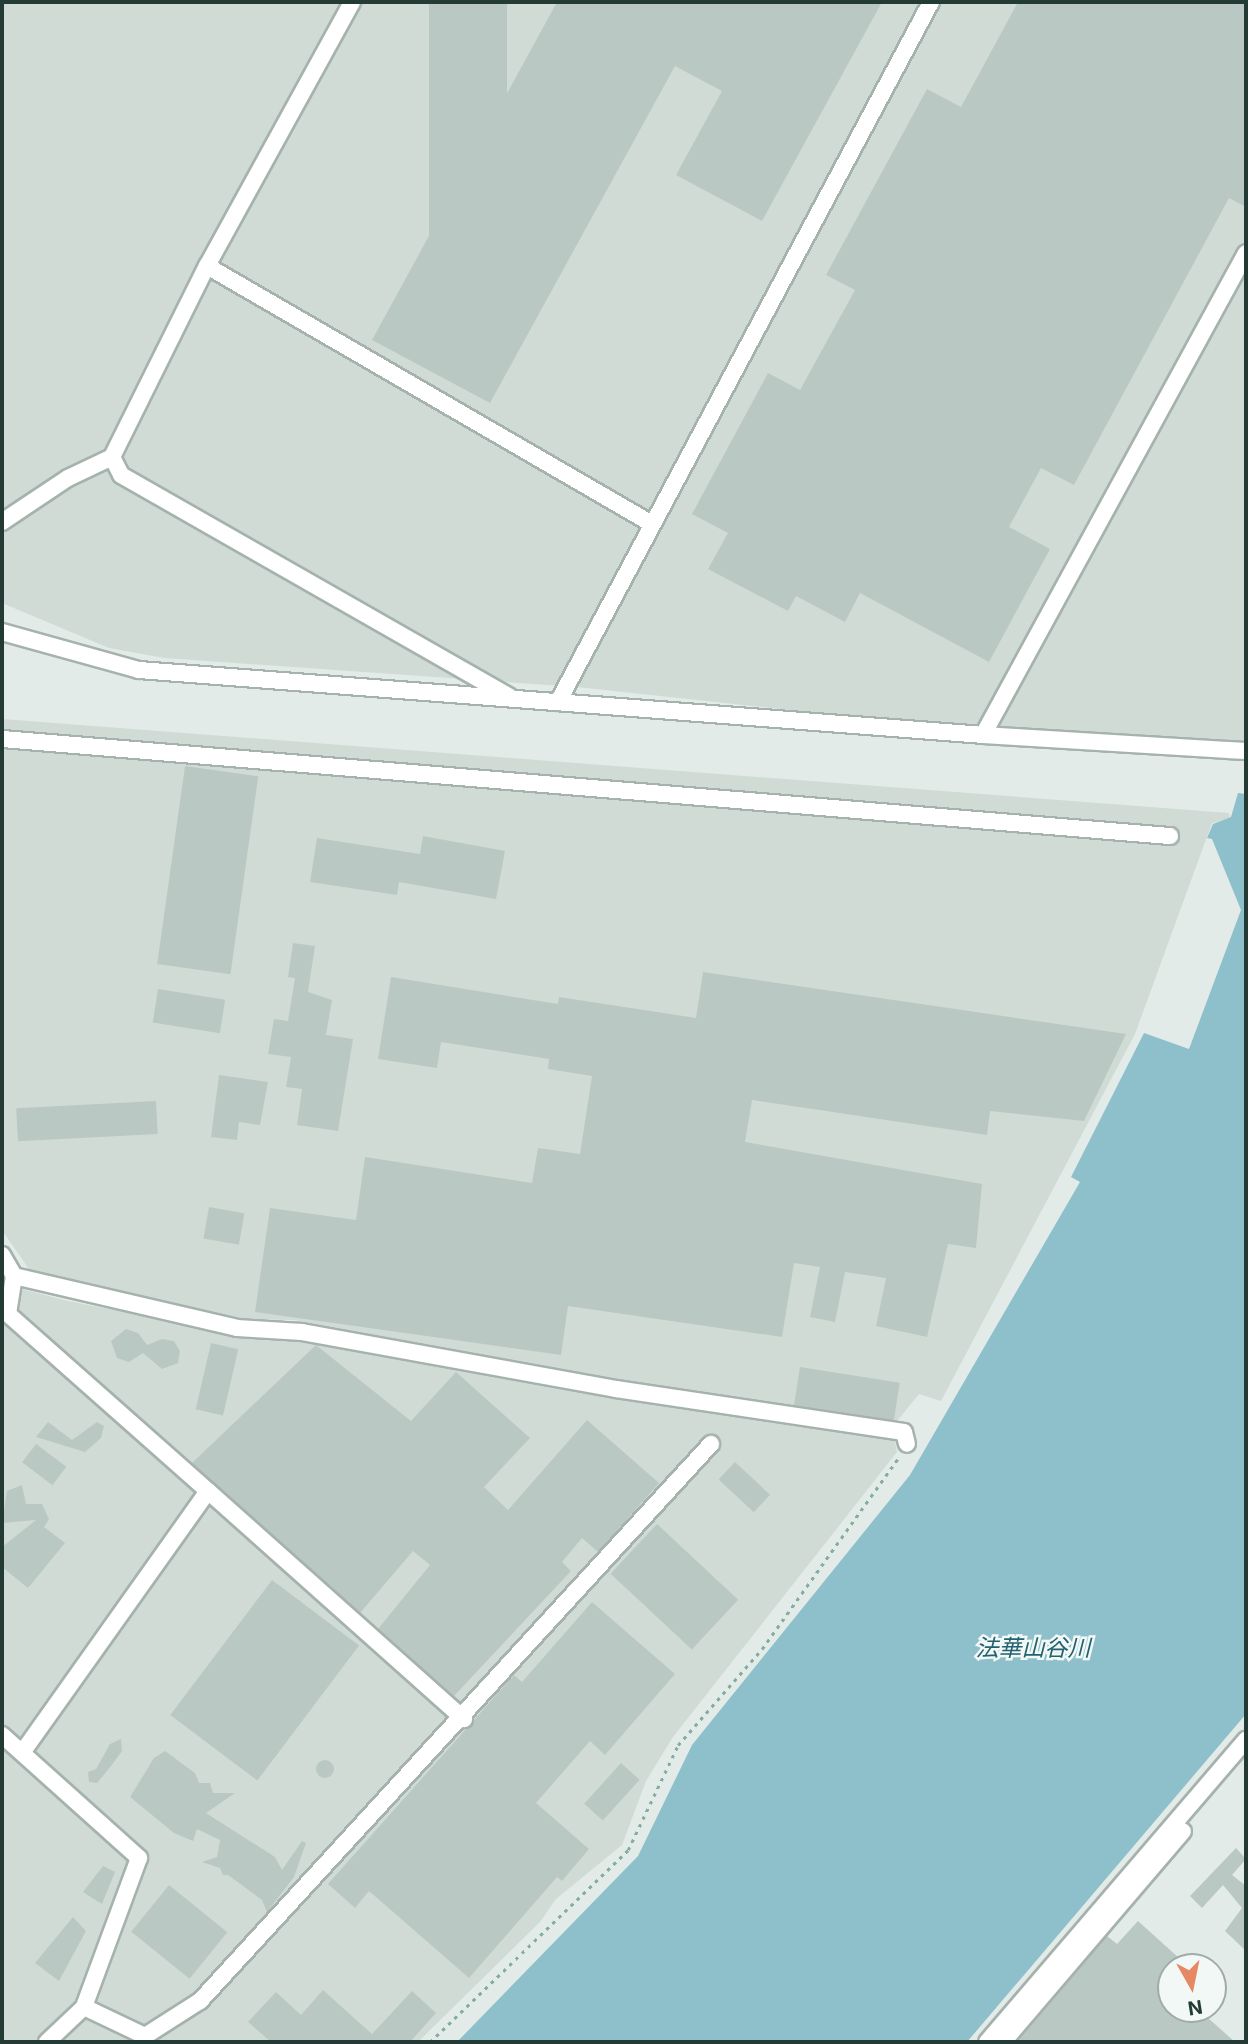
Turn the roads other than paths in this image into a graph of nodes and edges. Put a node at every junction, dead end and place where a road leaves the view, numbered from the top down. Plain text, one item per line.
1 (352, 2) edge
2 (931, 2) edge
3 (1246, 253) edge
4 (207, 266) junction
5 (112, 457) junction
6 (2, 522) edge
7 (652, 524) junction
8 (2, 632) edge
9 (514, 698) junction
10 (558, 702) junction
11 (983, 735) junction
12 (2, 739) edge
13 (1246, 751) edge
14 (1170, 836) dead end
15 (2, 1255) edge
16 (14, 1276) junction
17 (711, 1444) dead end
18 (907, 1444) road end
19 (208, 1491) junction
20 (464, 1719) junction
21 (2, 1735) edge
22 (1246, 1740) edge
23 (23, 1751) junction
24 (1246, 1756) edge
25 (85, 2007) junction
26 (47, 2042) edge
27 (987, 2042) edge
28 (1003, 2042) edge

1 - 4 street
2 - 7 street
3 - 11 street
4 - 5 street
4 - 7 street
5 - 6 street
5 - 9 street
7 - 10 street
8 - 9 street
9 - 10 street
10 - 11 street
11 - 13 street
12 - 14 street
15 - 16 street
16 - 18 street
16 - 19 street
17 - 20 street
19 - 20 street
19 - 23 street
20 - 25 street
21 - 23 street
22 - 27 street
23 - 25 street
24 - 28 street
25 - 26 street

